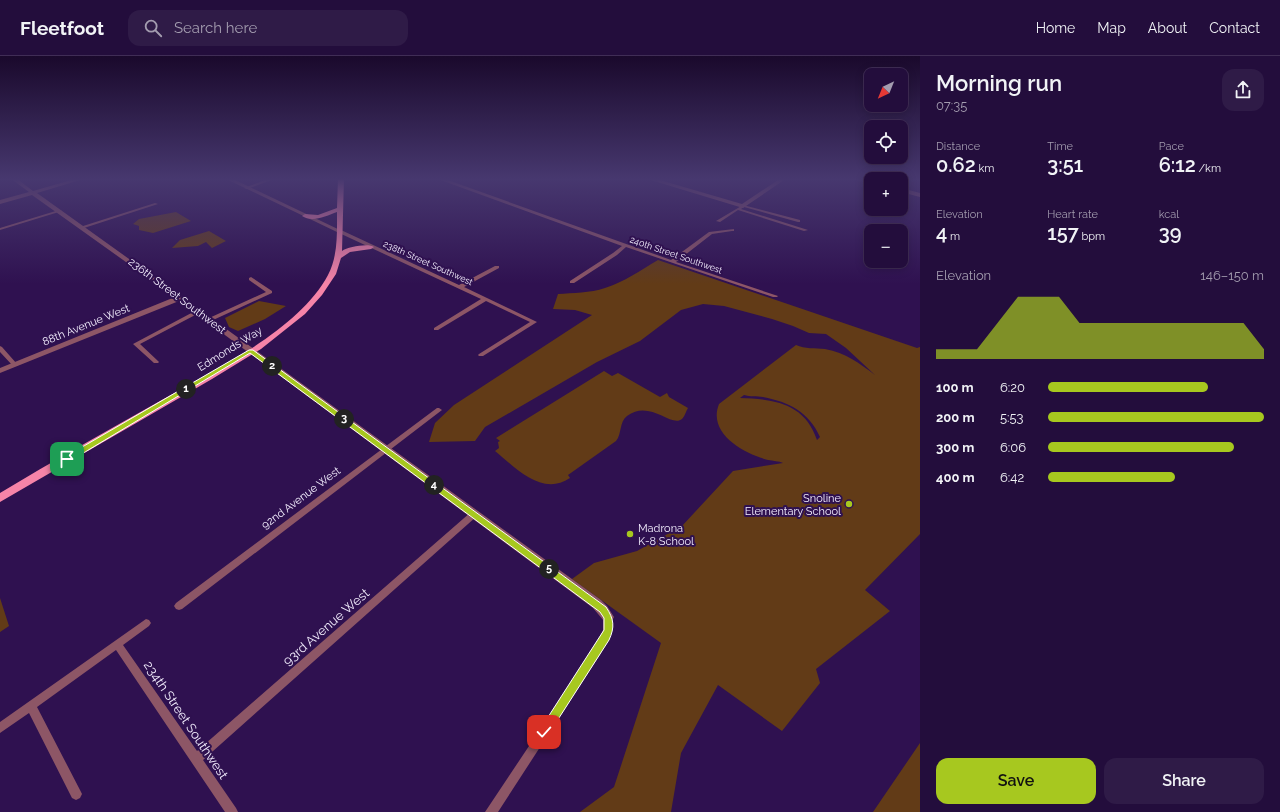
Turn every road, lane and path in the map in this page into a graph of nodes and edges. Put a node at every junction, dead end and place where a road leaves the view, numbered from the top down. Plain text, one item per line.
1 (52, 213) edge
2 (63, 213) edge
3 (126, 213) edge
4 (299, 213) edge
5 (327, 213) edge
6 (339, 213) edge
7 (535, 213) edge
8 (731, 213) edge
9 (752, 213) edge
10 (770, 213) edge
11 (305, 216) junction
12 (718, 221) dead end
13 (798, 221) dead end
14 (82, 227) junction
15 (0, 229) edge
16 (732, 230) dead end
17 (806, 230) dead end
18 (339, 231) junction
19 (625, 246) junction
20 (371, 247) junction
21 (338, 257) junction
22 (672, 262) junction
23 (497, 267) dead end
24 (251, 279) dead end
25 (572, 282) dead end
26 (460, 287) junction
27 (775, 296) dead end
28 (179, 298) junction
29 (486, 299) junction
30 (198, 312) junction
31 (209, 320) junction
32 (436, 329) dead end
33 (0, 348) edge
34 (251, 351) junction
35 (481, 355) dead end
36 (156, 362) dead end
37 (15, 366) junction
38 (0, 371) edge
39 (439, 410) dead end
40 (386, 449) junction
41 (0, 498) edge
42 (474, 514) junction
43 (179, 606) dead end
44 (608, 617) joint
45 (146, 623) dead end
46 (118, 644) junction
47 (31, 706) junction
48 (0, 728) edge
49 (196, 759) junction
50 (76, 794) dead end
51 (232, 812) edge
52 (491, 812) edge

1 - 15 street
2 - 14 street, 236th Street Southwest
3 - 14 street
4 - 11 street, 238th Street Southwest
5 - 11 main road
6 - 18 main road, Edmonds Way
7 - 19 street, 240th Street Southwest
8 - 12 street
9 - 17 street
10 - 13 street
11 - 18 street, 238th Street Southwest
14 - 28 street, 236th Street Southwest
16 - 22 street
18 - 20 street, 238th Street Southwest
18 - 21 main road, Edmonds Way
19 - 22 street, 240th Street Southwest
19 - 25 street
20 - 21 main road
20 - 26 street, 238th Street Southwest
21 - 34 main road, Edmonds Way
22 - 27 street, 240th Street Southwest
23 - 26 street
24 - 31 street
26 - 29 street, 238th Street Southwest
28 - 30 street, 236th Street Southwest
28 - 37 street, 88th Avenue West
29 - 32 street
29 - 35 street, 238th Street Southwest
30 - 31 street, 236th Street Southwest
30 - 36 street
31 - 34 street, 236th Street Southwest
33 - 37 street
34 - 40 street, 236th Street Southwest
34 - 41 main road, Edmonds Way
37 - 38 street, 88th Avenue West
39 - 40 street, 92nd Avenue West
40 - 42 street, 236th Street Southwest
40 - 43 street, 92nd Avenue West
42 - 44 street, 236th Street Southwest
42 - 49 street, 93rd Avenue West
44 - 52 street
45 - 46 street
46 - 47 street
46 - 49 street, 234th Street Southwest
47 - 48 street
47 - 50 street
49 - 51 street, 234th Street Southwest

